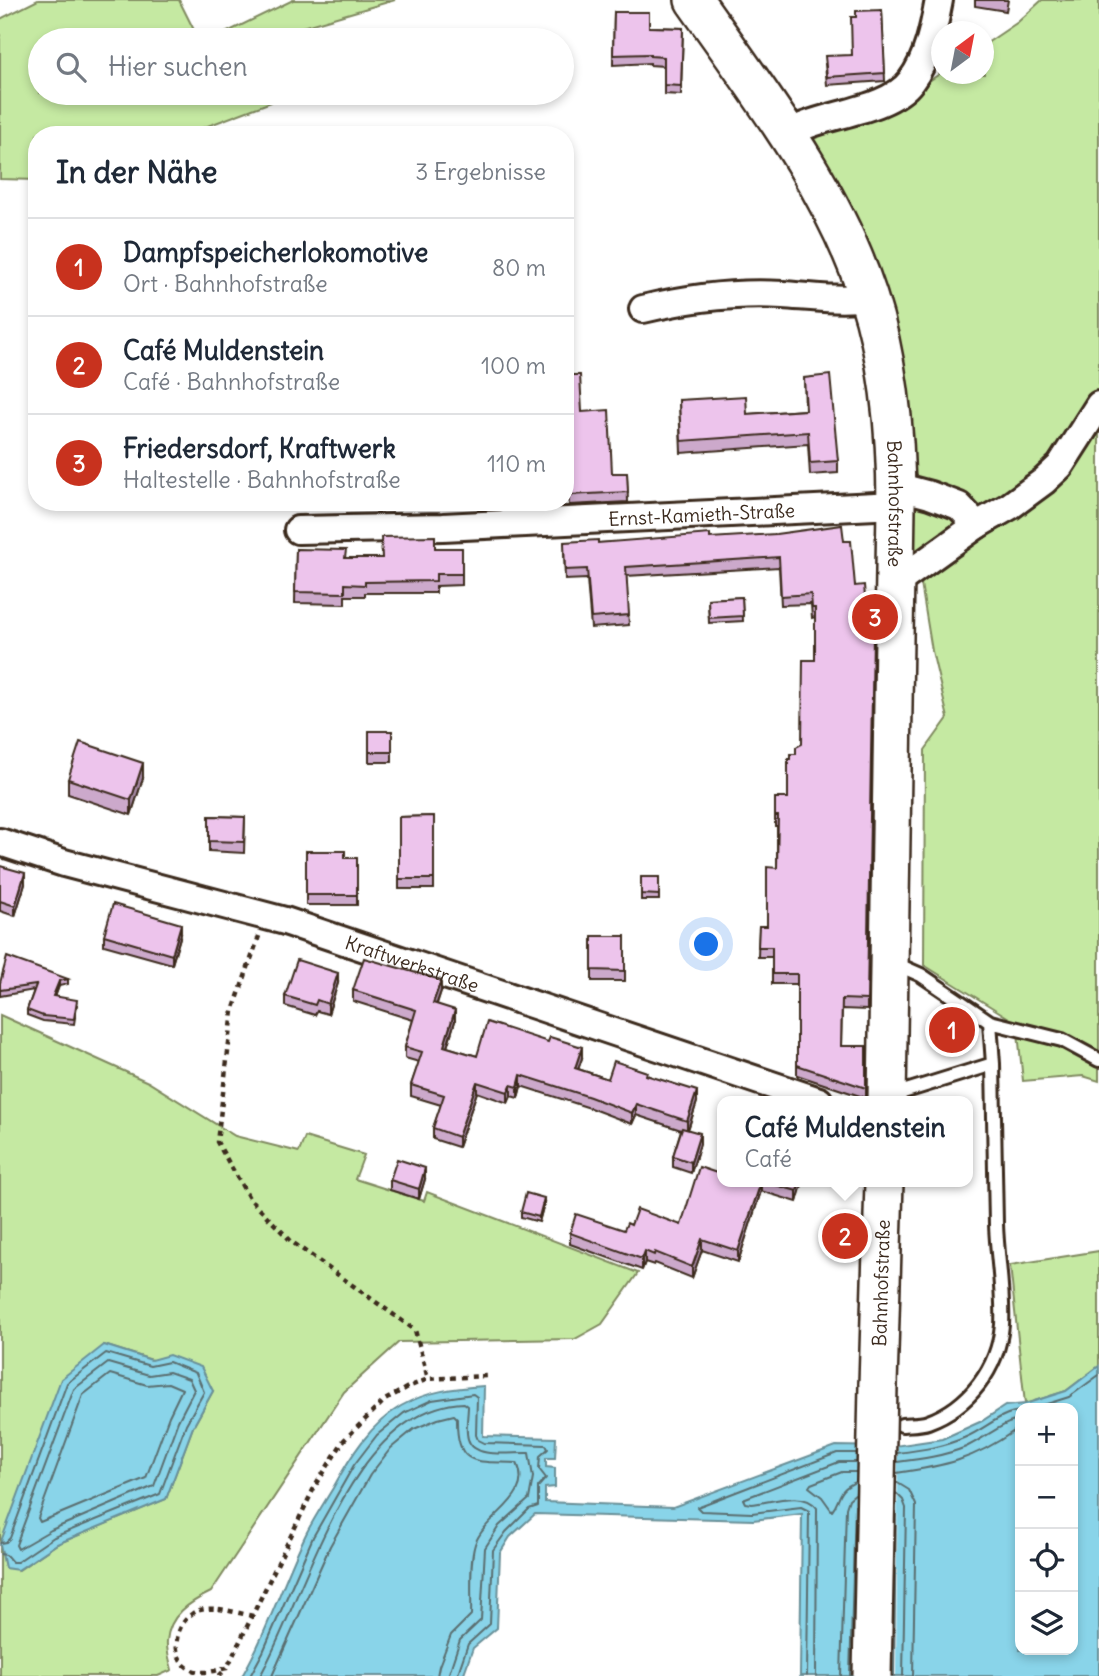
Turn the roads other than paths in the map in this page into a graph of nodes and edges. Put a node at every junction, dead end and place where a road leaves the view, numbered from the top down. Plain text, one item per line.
1 (694, 0) edge
2 (939, 0) edge
3 (788, 135) junction
4 (869, 297) junction
5 (643, 309) dead end
6 (1099, 405) edge
7 (896, 496) junction
8 (977, 525) junction
9 (298, 530) dead end
10 (896, 583) junction
11 (0, 842) edge
12 (890, 967) junction
13 (990, 1022) junction
14 (1099, 1060) edge
15 (993, 1064) junction
16 (804, 1096) edge
17 (887, 1096) edge
18 (891, 1096) edge
19 (884, 1187) edge
20 (902, 1425) dead end
21 (872, 1676) edge

1 - 3 main road, Bahnhofstraße
2 - 3 street
3 - 4 main road, Bahnhofstraße
4 - 5 street
4 - 7 main road, Bahnhofstraße
6 - 8 street
7 - 8 street, Ernst-Kamieth-Straße
7 - 9 street, Ernst-Kamieth-Straße
7 - 10 main road, Bahnhofstraße
8 - 10 street
10 - 12 main road, Bahnhofstraße
11 - 16 street, Kraftwerkstraße
12 - 13 lane
12 - 17 main road, Bahnhofstraße
13 - 14 lane
13 - 15 lane
15 - 18 lane
15 - 20 lane
19 - 21 main road, Bahnhofstraße, bridge

